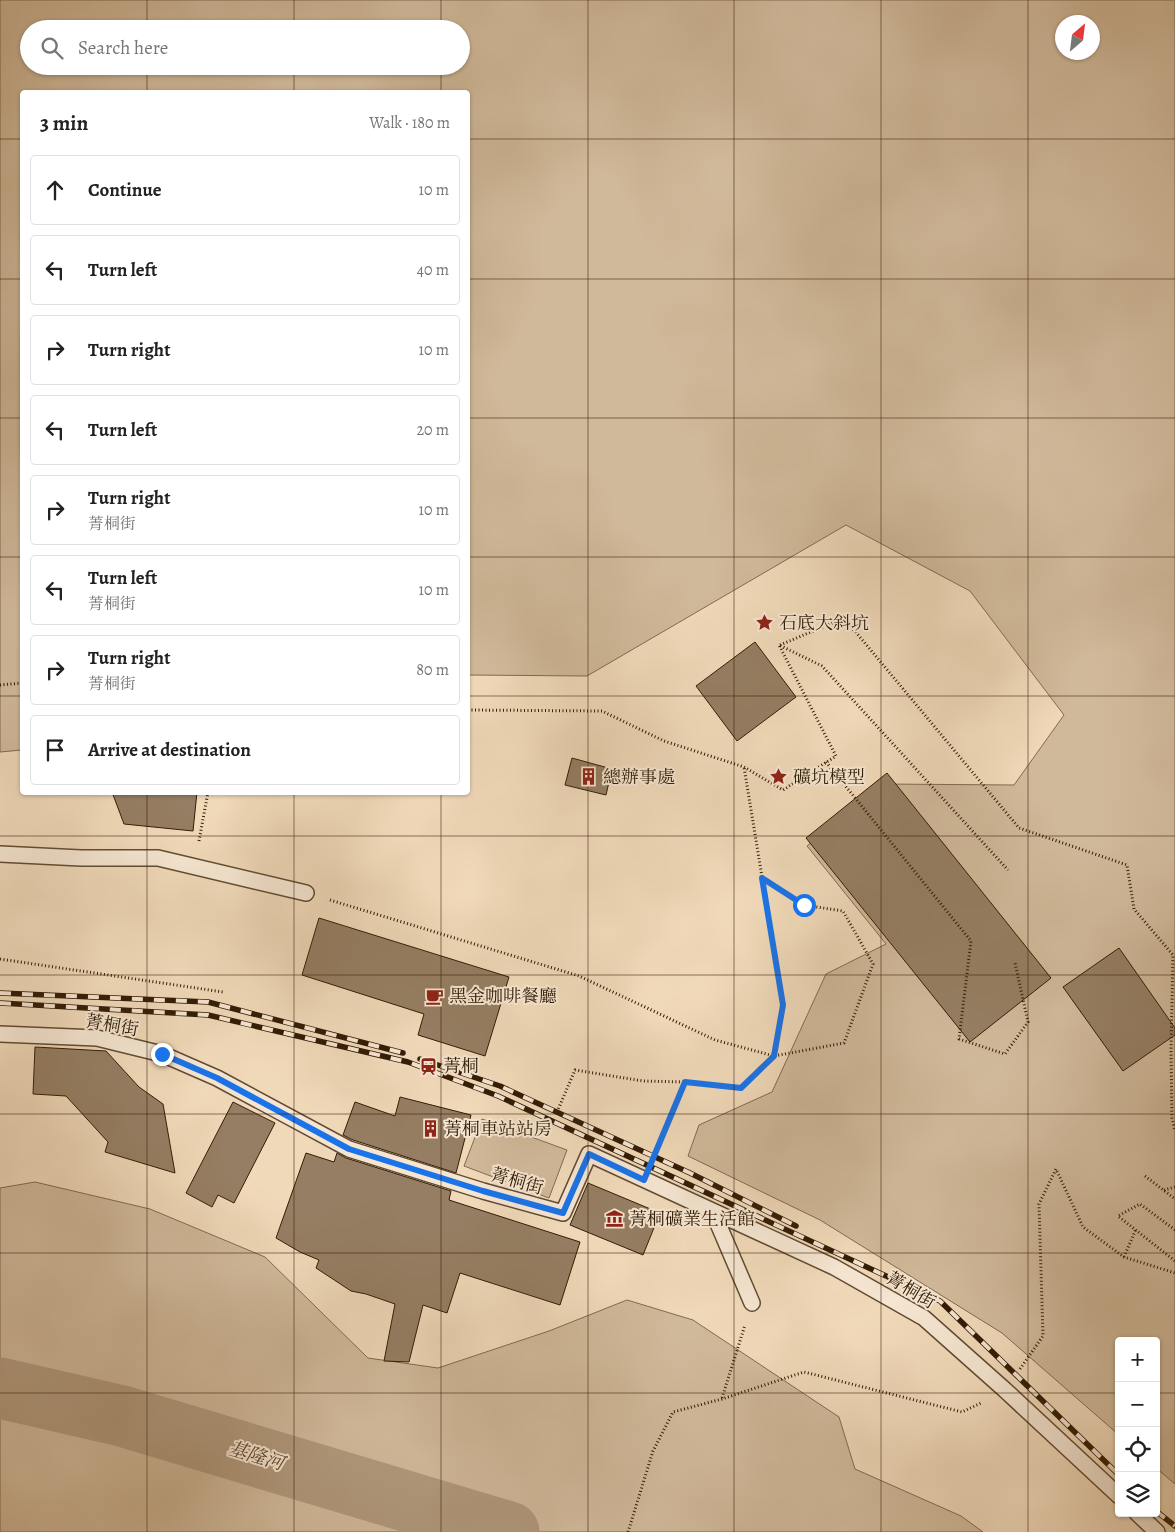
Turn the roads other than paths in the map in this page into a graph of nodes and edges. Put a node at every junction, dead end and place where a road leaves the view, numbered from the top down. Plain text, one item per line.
1 (0, 854) edge
2 (306, 893) road end
3 (0, 1034) edge
4 (713, 1212) junction
5 (752, 1303) road end
6 (1115, 1492) edge
7 (1141, 1517) edge
8 (1157, 1532) edge

1 - 2 lane
3 - 4 lane, 菁桐街
4 - 5 lane
4 - 6 lane, 菁桐街
7 - 8 lane

